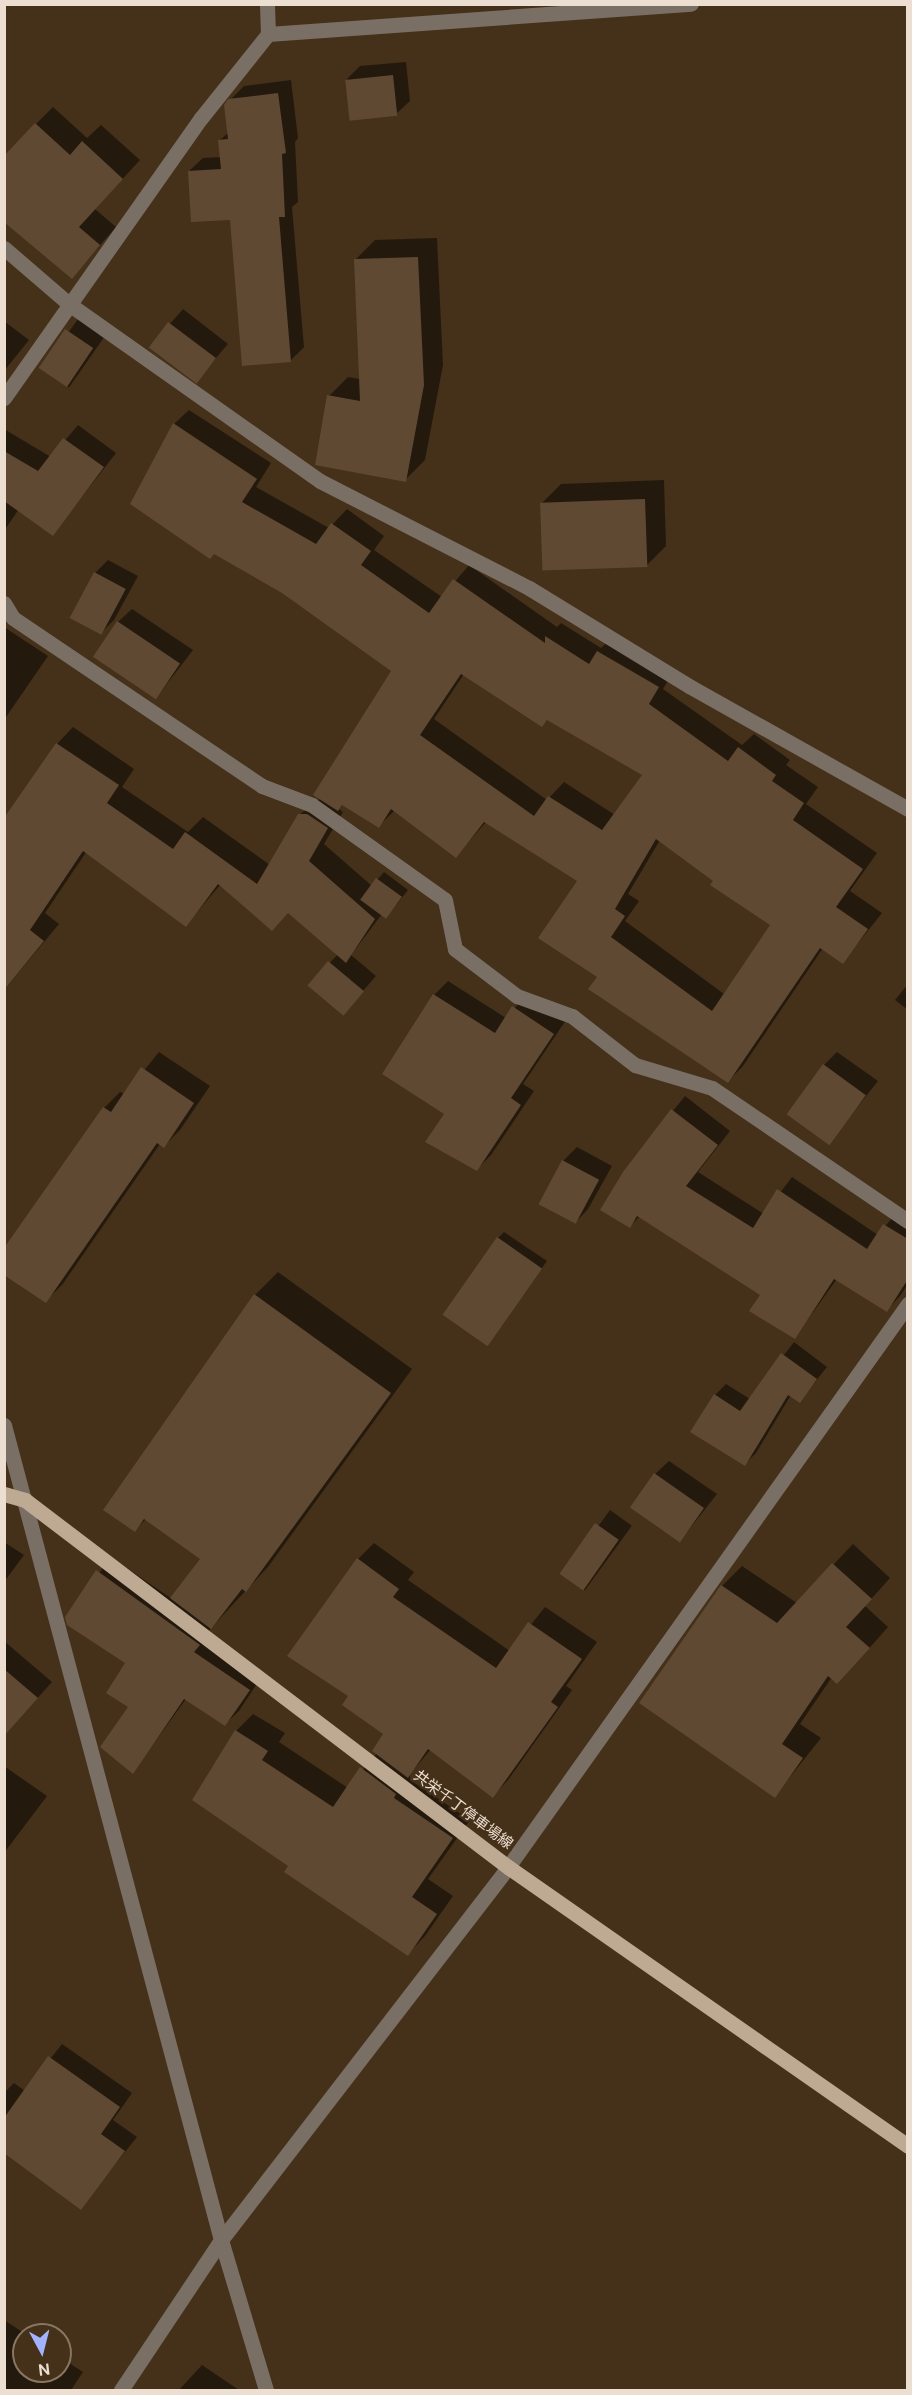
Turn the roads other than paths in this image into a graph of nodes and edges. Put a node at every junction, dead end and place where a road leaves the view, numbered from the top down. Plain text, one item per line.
1 (267, 4) edge
2 (691, 4) edge
3 (268, 34) junction
4 (4, 248) edge
5 (69, 304) junction
6 (4, 398) edge
7 (4, 603) edge
8 (908, 809) edge
9 (908, 1221) edge
10 (908, 1304) edge
11 (4, 1425) edge
12 (4, 1494) edge
13 (25, 1500) junction
14 (508, 1867) junction
15 (908, 2146) edge
16 (221, 2240) junction
17 (121, 2391) edge
18 (266, 2391) edge

1 - 3 street
2 - 3 street
3 - 5 street
4 - 5 street
5 - 6 street
5 - 8 street
7 - 9 street
10 - 14 street
11 - 13 street
12 - 13 main road, 共栄千丁停車場線
13 - 14 main road, 共栄千丁停車場線
13 - 16 street
14 - 15 main road, 共栄千丁停車場線
14 - 16 street
16 - 17 street
16 - 18 street

